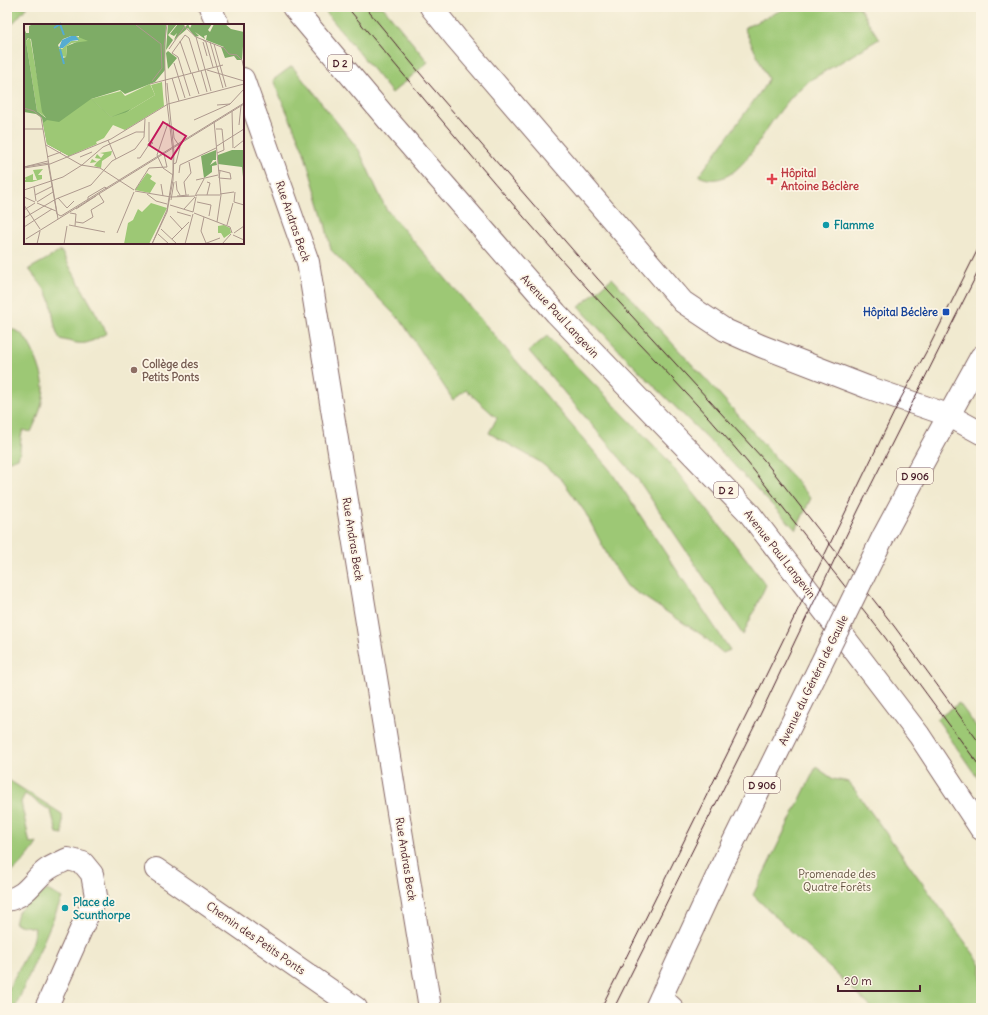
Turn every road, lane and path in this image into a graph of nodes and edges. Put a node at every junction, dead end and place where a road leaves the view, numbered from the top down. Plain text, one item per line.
1 (210, 7) edge
2 (431, 7) edge
3 (300, 9) edge
4 (218, 24) edge
5 (244, 82) edge
6 (981, 358) edge
7 (948, 415) junction
8 (981, 434) edge
9 (981, 829) edge
10 (156, 869) dead end
11 (7, 900) edge
12 (663, 1005) edge
13 (46, 1008) edge
14 (356, 1008) edge
15 (430, 1008) edge

1 - 4 main road
2 - 7 main road
3 - 9 main road, Avenue Paul Langevin / D 2
5 - 15 main road, Rue Andras Beck
6 - 7 main road, Avenue du Général de Gaulle / D 906
7 - 8 main road
7 - 12 main road, Avenue du Général de Gaulle / D 906, bridge
10 - 14 main road, Chemin des Petits Ponts
11 - 13 main road

